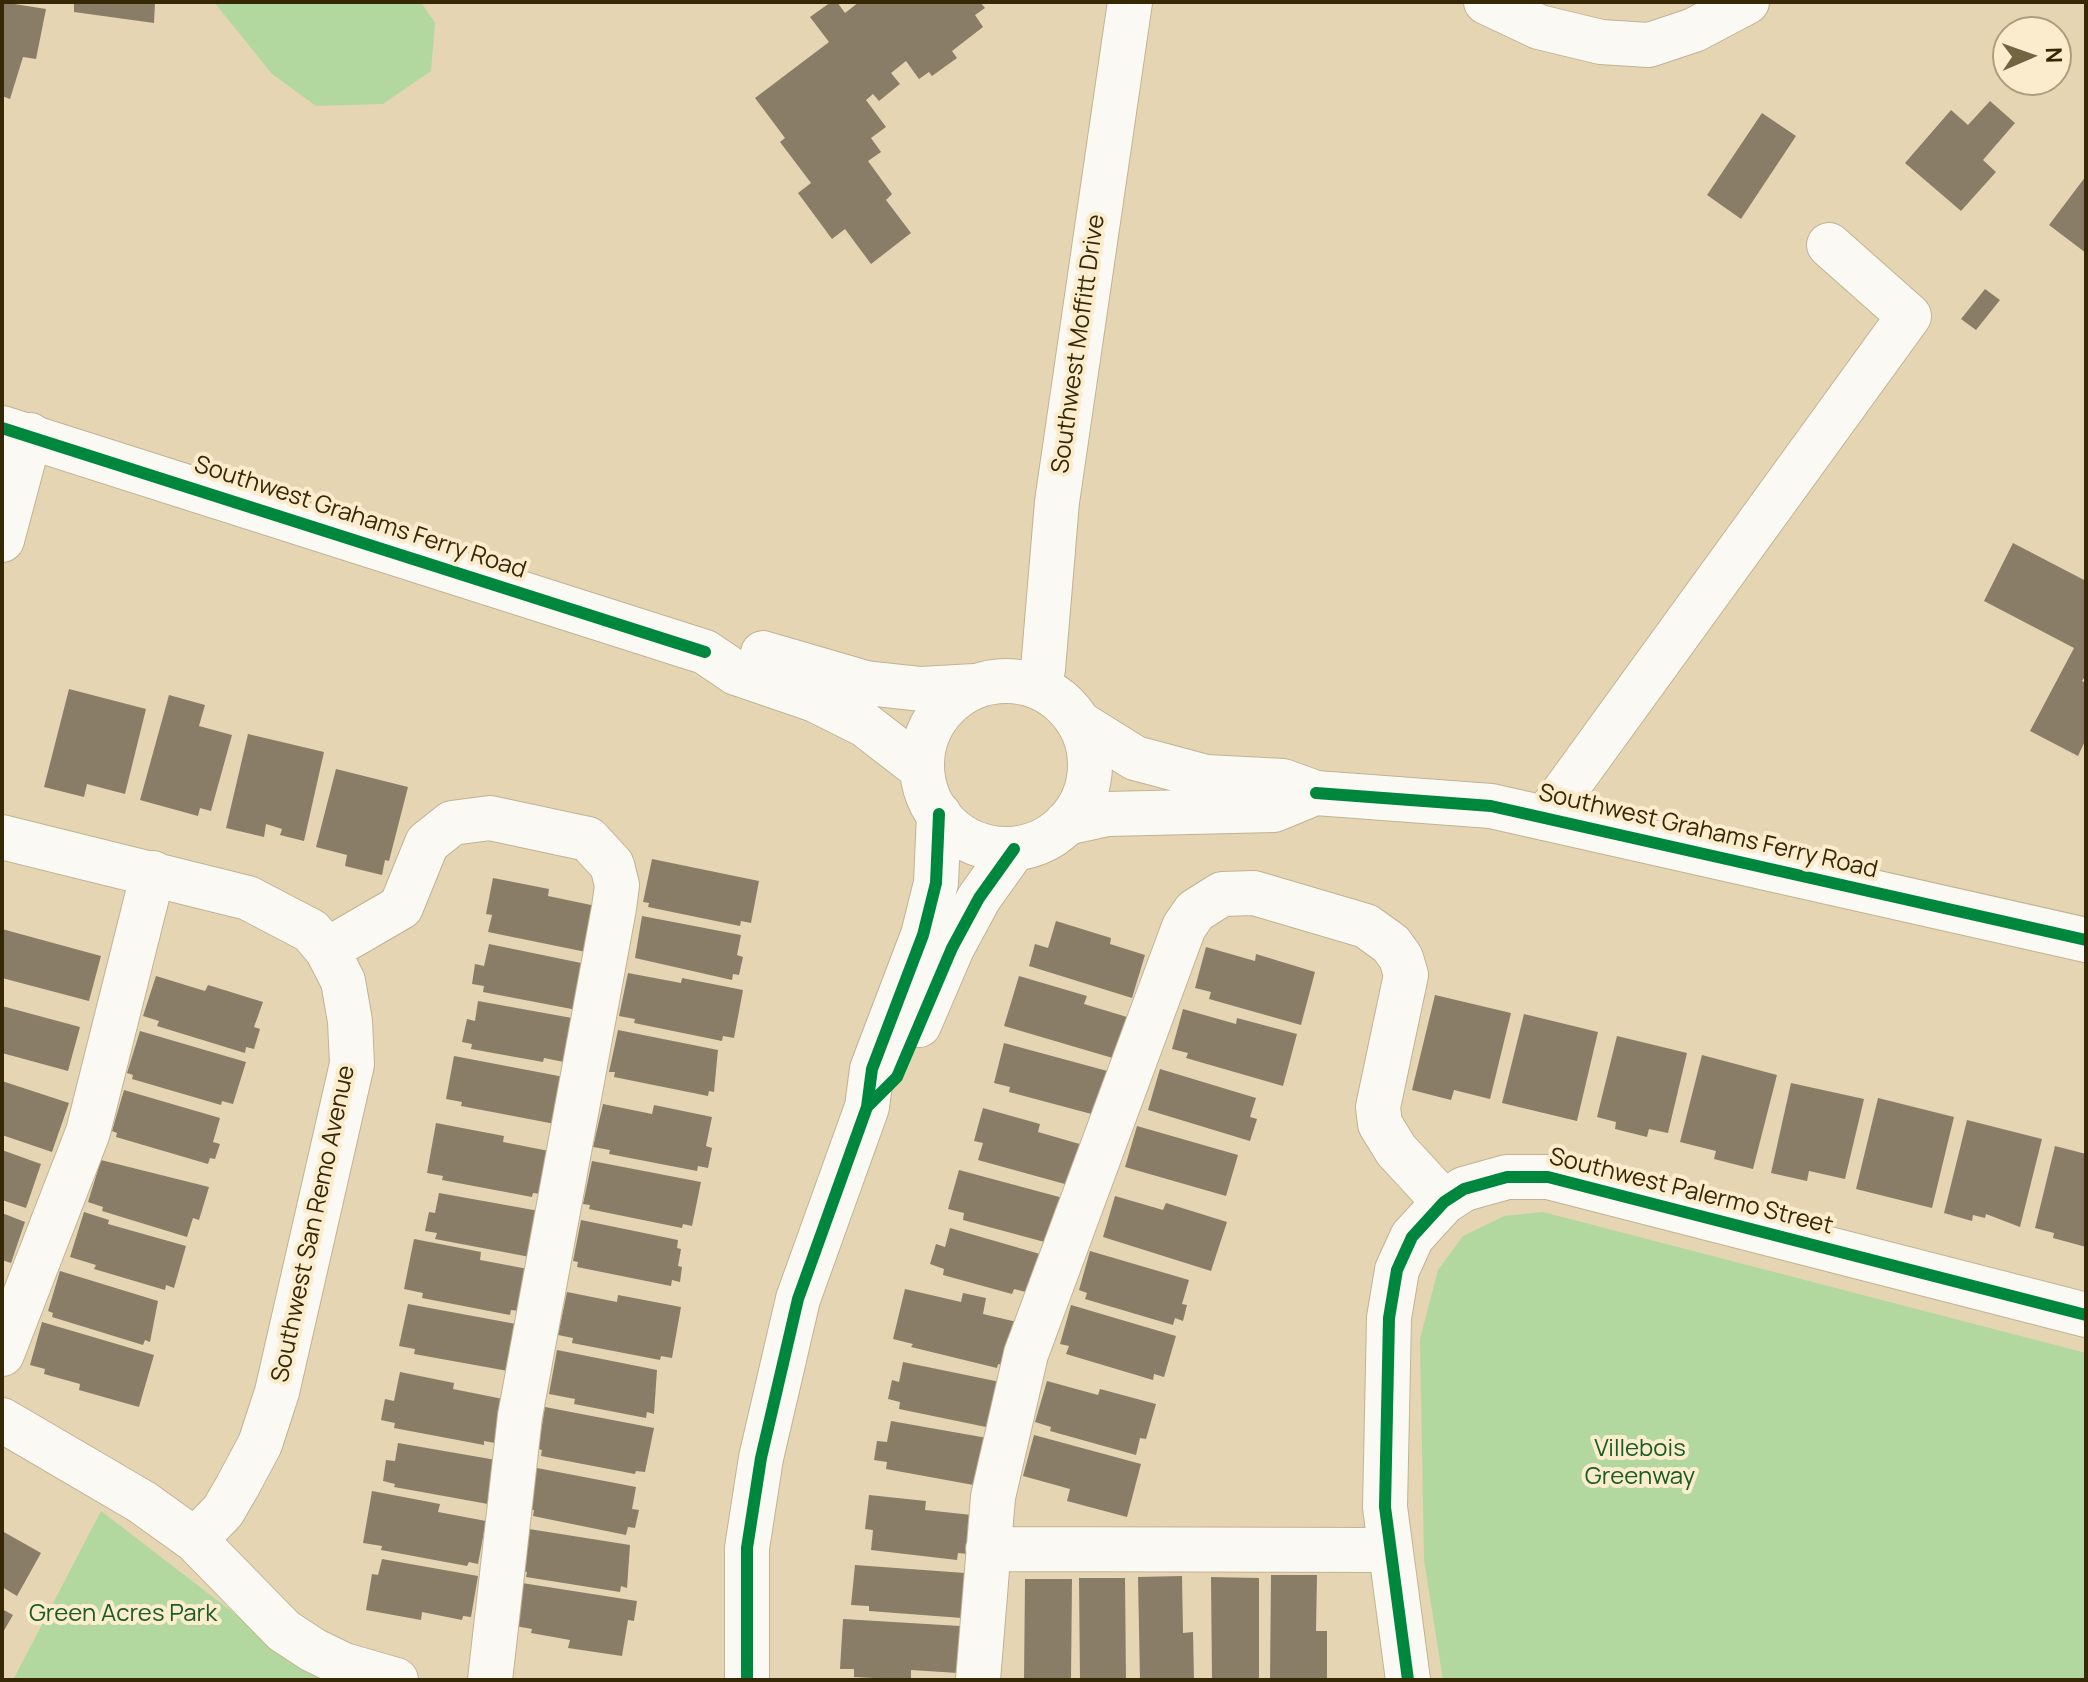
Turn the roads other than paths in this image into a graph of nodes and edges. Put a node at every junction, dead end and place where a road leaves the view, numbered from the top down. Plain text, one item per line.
1 (1130, 2) edge
2 (1486, 2) edge
3 (1747, 2) edge
4 (1829, 245) dead end
5 (16, 432) edge
6 (2, 540) edge
7 (705, 652) junction
8 (975, 686) junction
9 (1038, 687) junction
10 (1079, 723) junction
11 (922, 769) junction
12 (1316, 793) junction
13 (939, 814) junction
14 (1545, 818) junction
15 (1066, 823) junction
16 (2, 837) edge
17 (1014, 849) junction
18 (153, 873) junction
19 (2086, 940) edge
20 (327, 950) junction
21 (867, 1107) junction
22 (1444, 1202) junction
23 (2086, 1315) edge
24 (2, 1354) edge
25 (2, 1420) edge
26 (195, 1540) junction
27 (988, 1549) junction
28 (1389, 1550) junction
29 (396, 1680) edge
30 (490, 1680) edge
31 (747, 1680) edge
32 (978, 1680) edge
33 (1408, 1680) edge

1 - 9 street, Southwest Moffitt Drive
2 - 3 street
4 - 14 street
5 - 6 street
5 - 7 street, Southwest Grahams Ferry Road
7 - 8 street, Southwest Grahams Ferry Road
7 - 11 street, Southwest Grahams Ferry Road
8 - 9 street
8 - 11 street
9 - 10 street
10 - 12 street, Southwest Grahams Ferry Road
10 - 15 street
11 - 13 street
12 - 14 street, Southwest Grahams Ferry Road
12 - 15 street, Southwest Grahams Ferry Road
13 - 17 street
13 - 21 street
14 - 19 street, Southwest Grahams Ferry Road
15 - 17 street
16 - 18 street, Southwest San Remo Avenue
17 - 21 street
18 - 20 street, Southwest San Remo Avenue
18 - 24 street
20 - 26 street, Southwest San Remo Avenue
20 - 30 street
21 - 31 street
22 - 23 street, Southwest Palermo Street
22 - 27 street
22 - 28 street, Southwest Palermo Street
25 - 26 street
26 - 29 street
27 - 28 street
27 - 32 street
28 - 33 street, Southwest Palermo Street

